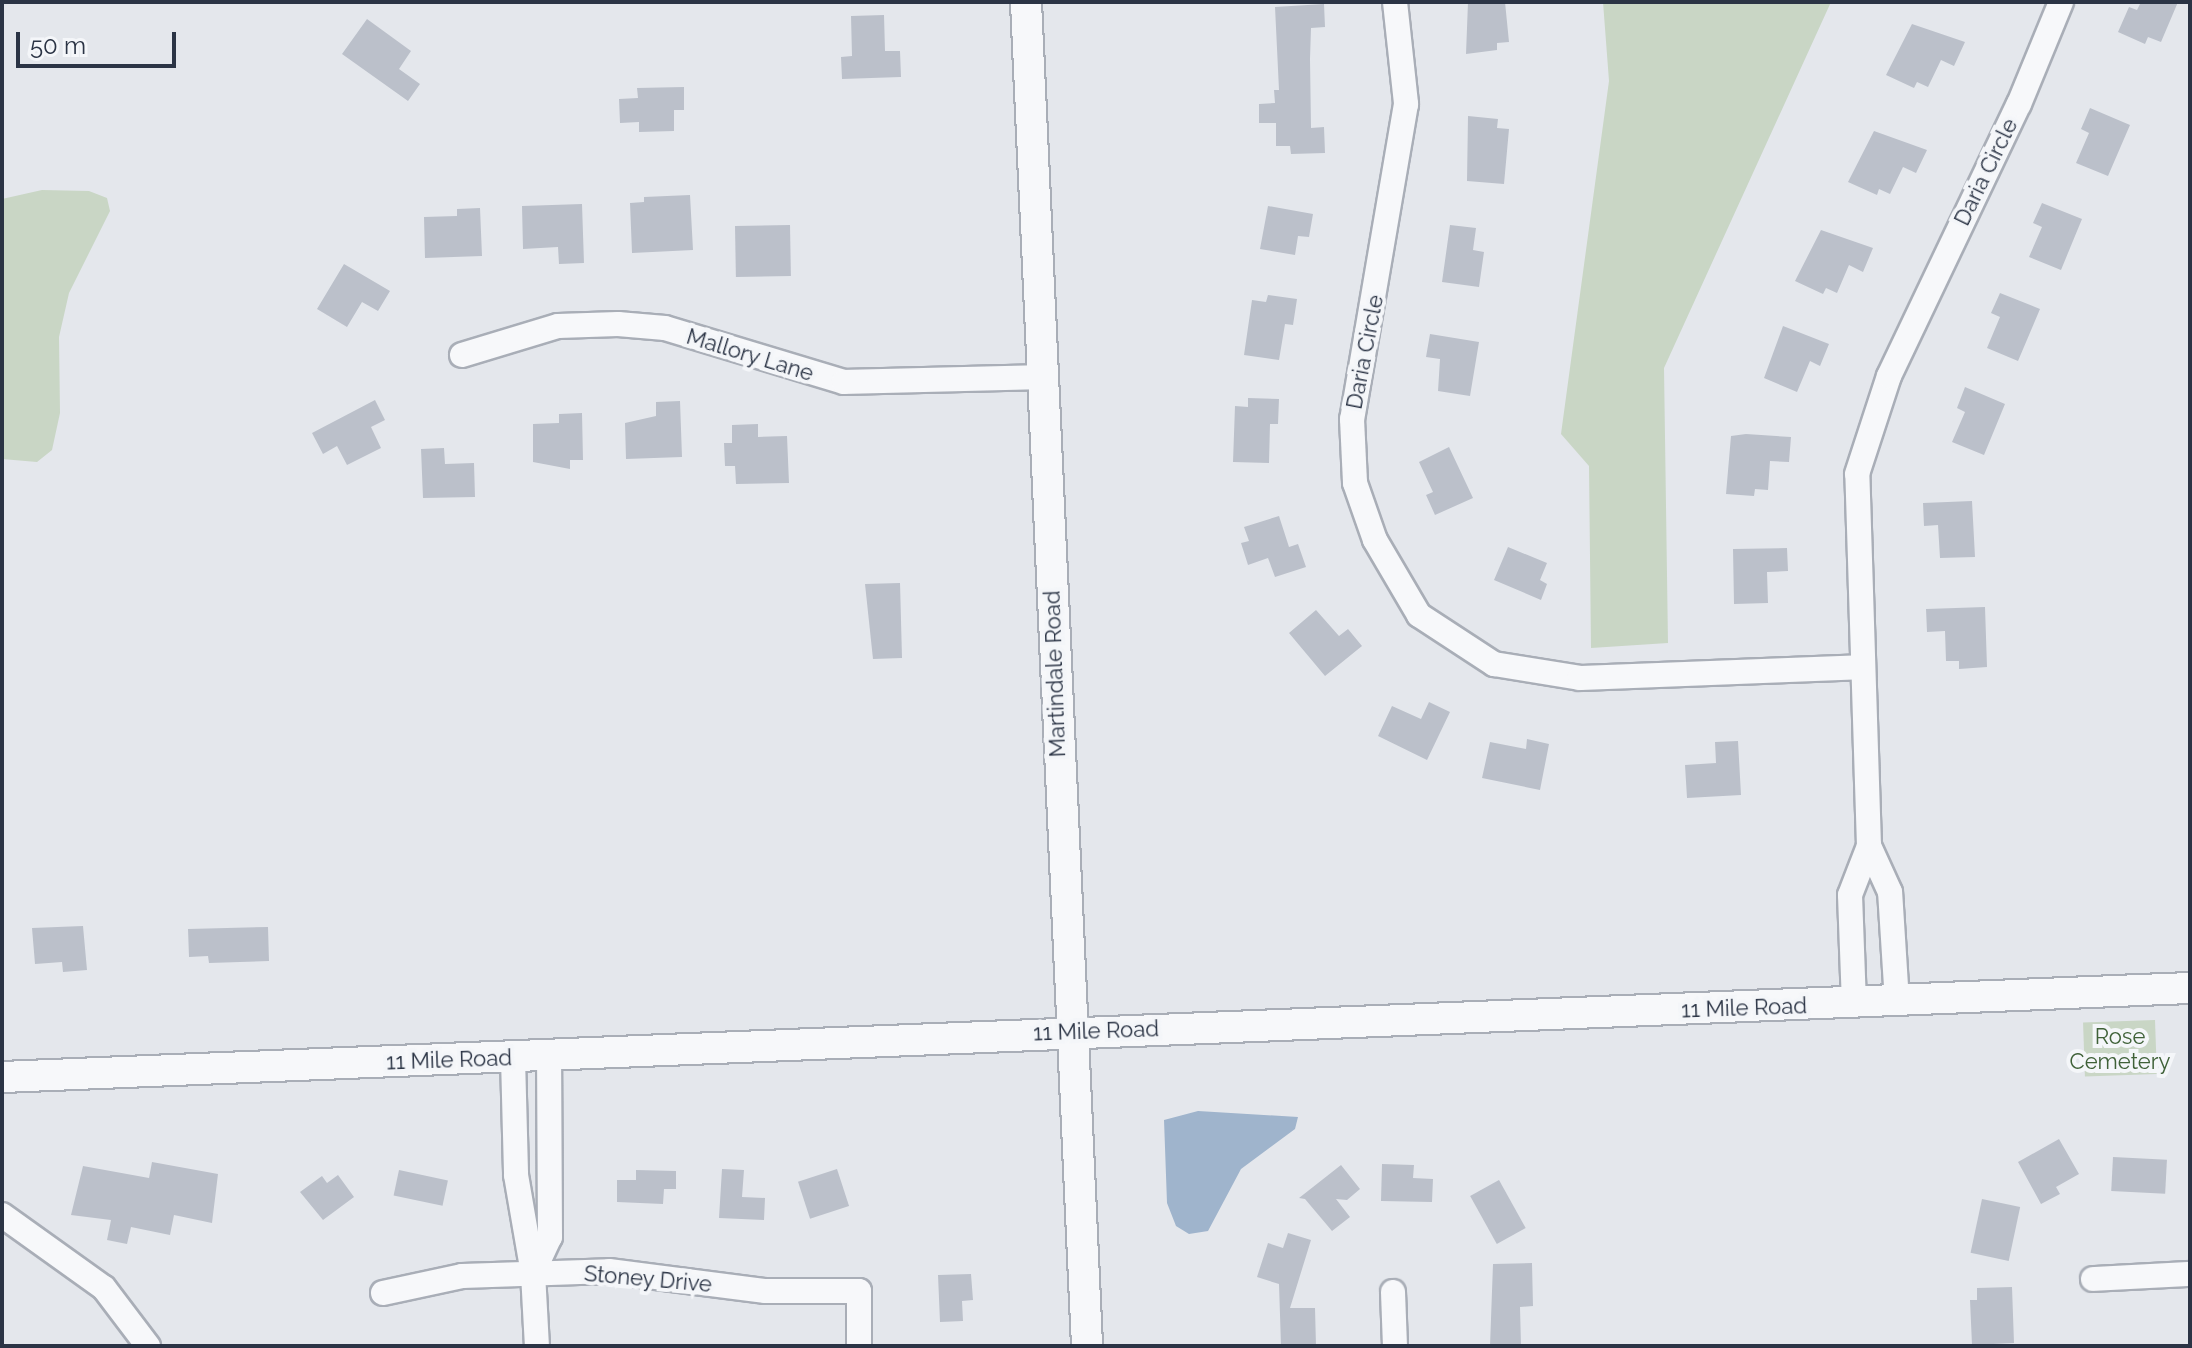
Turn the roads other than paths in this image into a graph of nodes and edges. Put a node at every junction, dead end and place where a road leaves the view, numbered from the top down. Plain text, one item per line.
1 (1026, 2) edge
2 (1395, 2) edge
3 (2061, 2) edge
4 (462, 355) dead end
5 (1044, 377) junction
6 (1861, 667) junction
7 (1869, 846) junction
8 (2190, 988) edge
9 (1897, 1002) junction
10 (1854, 1004) junction
11 (1074, 1031) junction
12 (549, 1056) junction
13 (513, 1058) junction
14 (2, 1077) edge
15 (2, 1215) edge
16 (533, 1273) junction
17 (2190, 1274) edge
18 (2093, 1279) dead end
19 (1393, 1292) dead end
20 (383, 1293) dead end
21 (148, 1346) edge
22 (537, 1346) edge
23 (859, 1346) edge
24 (1087, 1346) edge
25 (1395, 1346) edge

1 - 5 street, Martindale Road
2 - 6 street, Daria Circle
3 - 6 street, Daria Circle
4 - 5 street, Mallory Lane
5 - 11 street, Martindale Road
6 - 7 street, Daria Circle
7 - 9 street, Daria Circle
7 - 10 street, Daria Circle
8 - 9 street, 11 Mile Road
9 - 10 street, 11 Mile Road
10 - 11 street, 11 Mile Road
11 - 12 street, 11 Mile Road
11 - 24 street, Martindale Road
12 - 13 street, 11 Mile Road
12 - 16 street
13 - 14 street, 11 Mile Road
13 - 16 street
15 - 21 street
16 - 20 street, Stoney Drive
16 - 22 street
16 - 23 street, Stoney Drive
17 - 18 street
19 - 25 street

